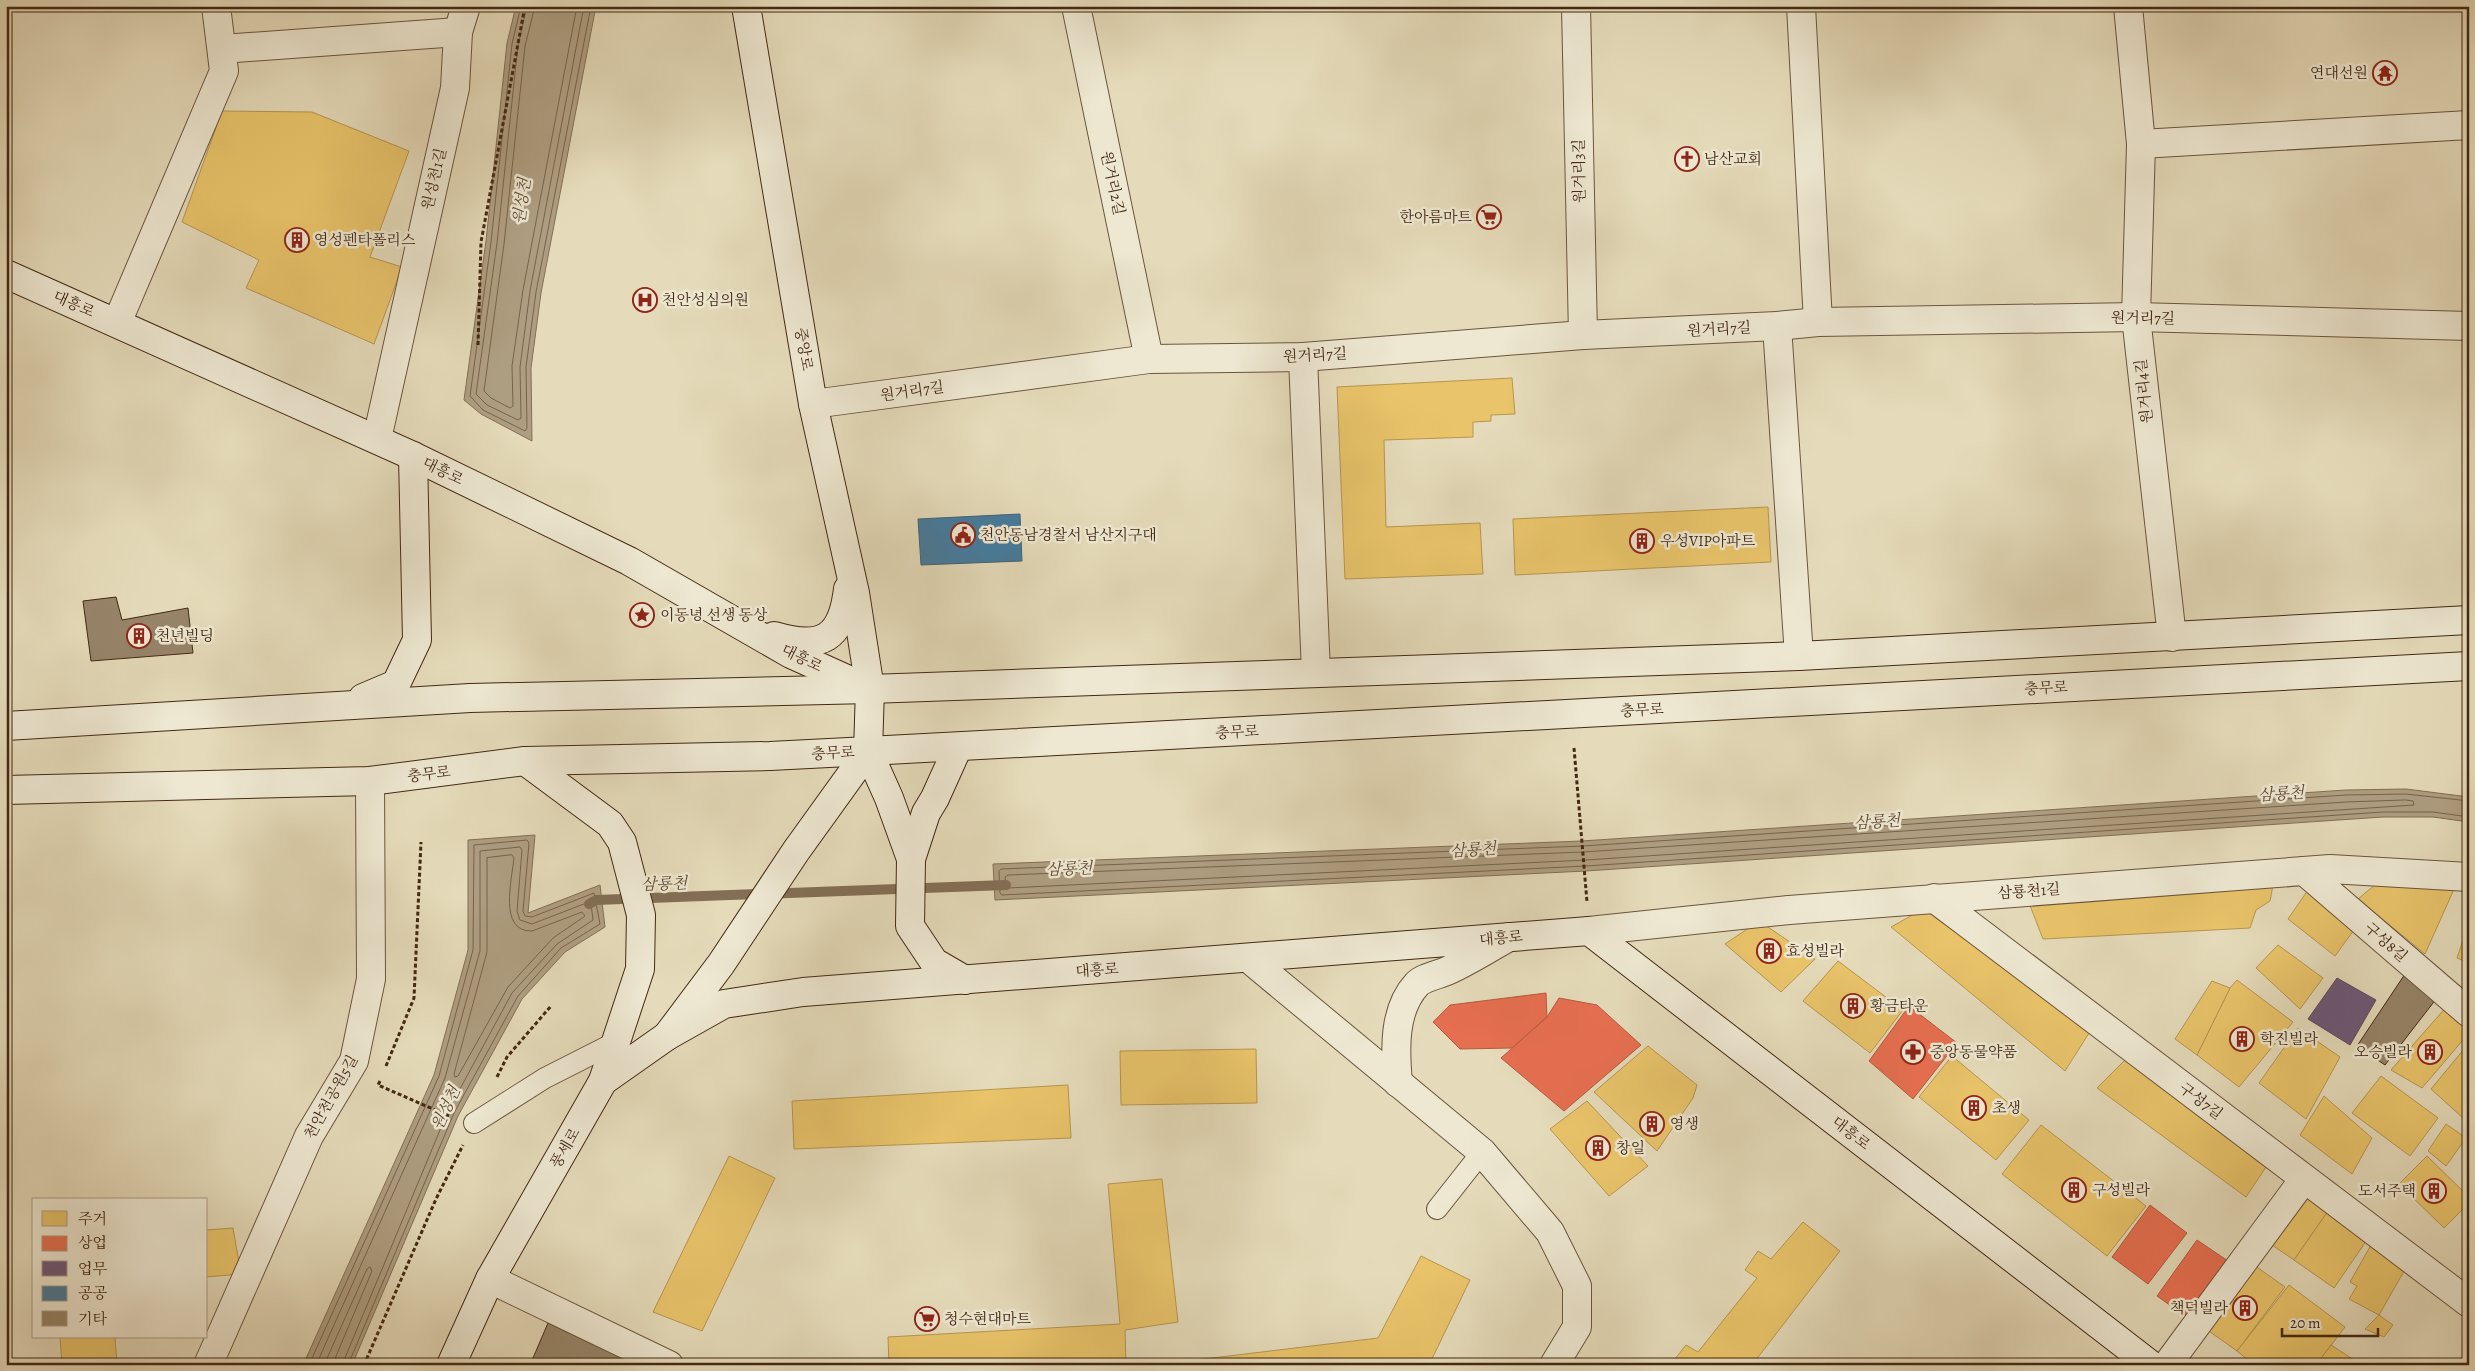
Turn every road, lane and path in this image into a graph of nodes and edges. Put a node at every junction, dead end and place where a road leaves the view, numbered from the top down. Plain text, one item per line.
1 (216, 6) edge
2 (525, 6) edge
3 (746, 6) edge
4 (1076, 6) edge
5 (1576, 6) edge
6 (1801, 6) edge
7 (2128, 6) edge
8 (462, 19) edge
9 (223, 60) junction
10 (2469, 125) edge
11 (2141, 144) junction
12 (6, 274) edge
13 (2136, 317) junction
14 (1818, 322) junction
15 (117, 323) junction
16 (1776, 326) junction
17 (2469, 326) edge
18 (1583, 336) junction
19 (478, 344) dead end
20 (1303, 357) junction
21 (1149, 360) junction
22 (813, 404) junction
23 (377, 439) junction
24 (413, 456) junction
25 (850, 575) junction
26 (2469, 620) edge
27 (746, 627) junction
28 (2172, 637) junction
29 (1799, 656) junction
30 (2469, 666) edge
31 (1316, 673) junction
32 (870, 690) junction
33 (343, 706) junction
34 (6, 726) edge
35 (958, 747) junction
36 (1574, 748) dead end
37 (868, 751) junction
38 (525, 761) junction
39 (370, 781) junction
40 (6, 790) edge
41 (421, 842) dead end
42 (911, 859) junction
43 (2304, 871) junction
44 (2469, 877) edge
45 (1934, 898) junction
46 (1589, 931) junction
47 (1509, 937) junction
48 (1248, 958) junction
49 (965, 980) junction
50 (550, 1006) dead end
51 (2469, 1013) edge
52 (667, 1036) junction
53 (616, 1042) junction
54 (385, 1067) dead end
55 (382, 1076) dead end
56 (494, 1082) dead end
57 (603, 1082) junction
58 (1398, 1082) junction
59 (451, 1117) dead end
60 (474, 1123) joint
61 (1482, 1152) junction
62 (2304, 1179) junction
63 (1437, 1209) dead end
64 (490, 1279) junction
65 (2469, 1303) edge
66 (208, 1365) edge
67 (364, 1365) edge
68 (451, 1365) edge
69 (668, 1365) edge
70 (1554, 1365) edge
71 (2151, 1365) edge
72 (2167, 1365) edge

1 - 9 street
2 - 19 path
3 - 22 street, 중앙로
4 - 21 street, 원거리2길
5 - 18 street, 원거리3길
6 - 14 street
7 - 11 street, 원거리4길
8 - 9 street
8 - 23 street, 원성천1길
9 - 15 street
10 - 11 street
11 - 13 street, 원거리4길
12 - 15 street, 대흥로
13 - 14 street, 원거리7길
13 - 17 street, 원거리7길
13 - 28 street, 원거리4길
14 - 16 street, 원거리7길
15 - 23 street, 대흥로
16 - 18 street, 원거리7길
16 - 29 street
18 - 20 street, 원거리7길
20 - 21 street, 원거리7길
20 - 31 street
21 - 22 street, 원거리7길
22 - 25 street, 중앙로
23 - 24 street, 대흥로
24 - 27 street, 대흥로
24 - 33 street
25 - 27 street
25 - 32 street, 중앙로
26 - 28 street
27 - 32 street, 대흥로
28 - 29 street
29 - 31 street
30 - 35 street, 충무로
31 - 32 street
32 - 33 street
32 - 37 street, 중앙로
33 - 34 street
35 - 37 street, 충무로
35 - 42 street
36 - 46 path
37 - 38 street, 충무로
37 - 42 street
37 - 52 street, 풍세로
38 - 39 street, 충무로
38 - 53 street
39 - 40 street, 충무로
39 - 66 street, 천안천공원5길
41 - 54 path
42 - 49 street
43 - 44 street, 삼룡천1길
43 - 45 street, 삼룡천1길
43 - 51 street, 구성8길
45 - 46 street, 삼룡천1길
45 - 62 street, 구성7길
46 - 47 street, 대흥로
46 - 71 street, 대흥로
47 - 48 street, 대흥로
47 - 58 street
48 - 49 street, 대흥로
48 - 58 street
49 - 52 street, 대흥로
50 - 56 path
52 - 57 street, 풍세로
53 - 57 street
53 - 60 lane
55 - 59 path
57 - 64 street, 풍세로
58 - 61 street
60 - 67 path
61 - 63 lane
61 - 70 street
62 - 65 street, 구성7길
62 - 72 street
64 - 68 street, 풍세로
64 - 69 street

